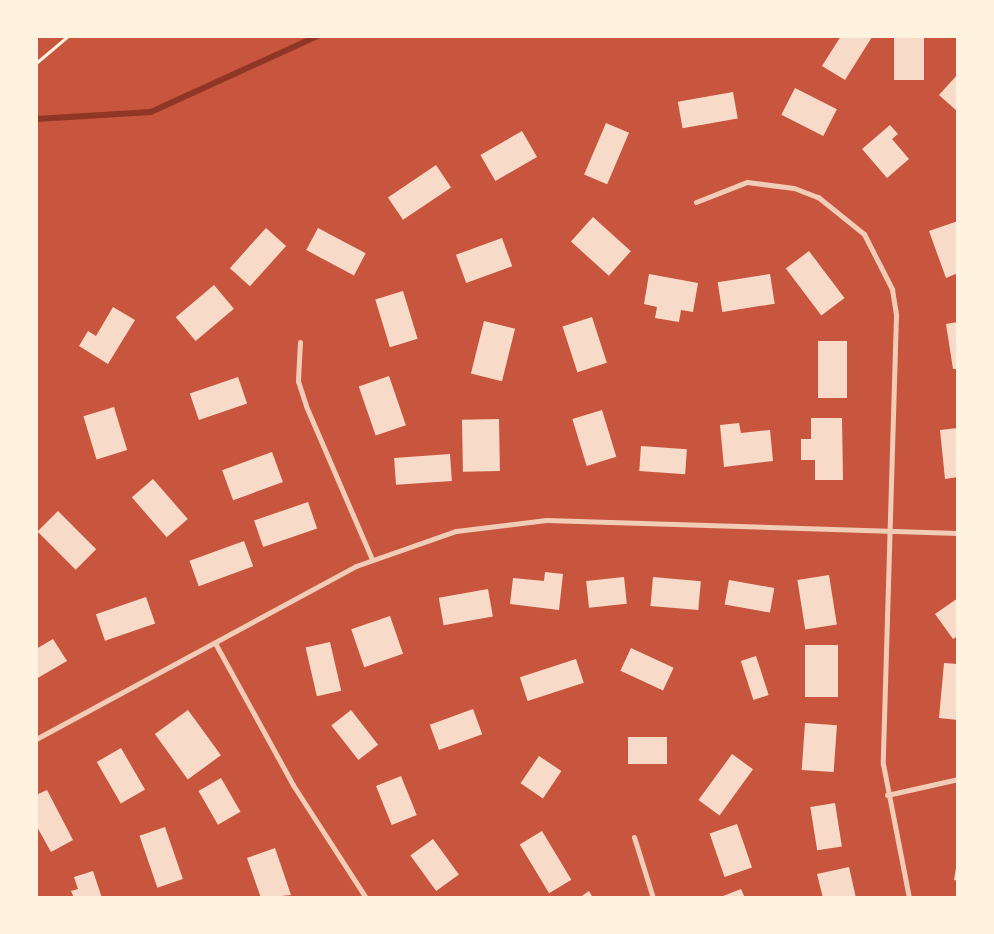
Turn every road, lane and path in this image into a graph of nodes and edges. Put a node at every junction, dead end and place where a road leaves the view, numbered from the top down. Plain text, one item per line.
1 (68, 36) edge
2 (36, 63) edge
3 (696, 202) dead end
4 (300, 342) dead end
5 (891, 530) junction
6 (958, 532) edge
7 (372, 559) junction
8 (215, 643) junction
9 (36, 739) edge
10 (958, 779) edge
11 (886, 795) junction
12 (634, 838) dead end
13 (366, 898) edge
14 (653, 898) edge
15 (909, 898) edge

1 - 2 path
3 - 5 street
4 - 7 street
5 - 6 street
5 - 7 street
5 - 11 street
7 - 8 street
8 - 9 street
8 - 13 street
10 - 11 street
11 - 15 street
12 - 14 street

